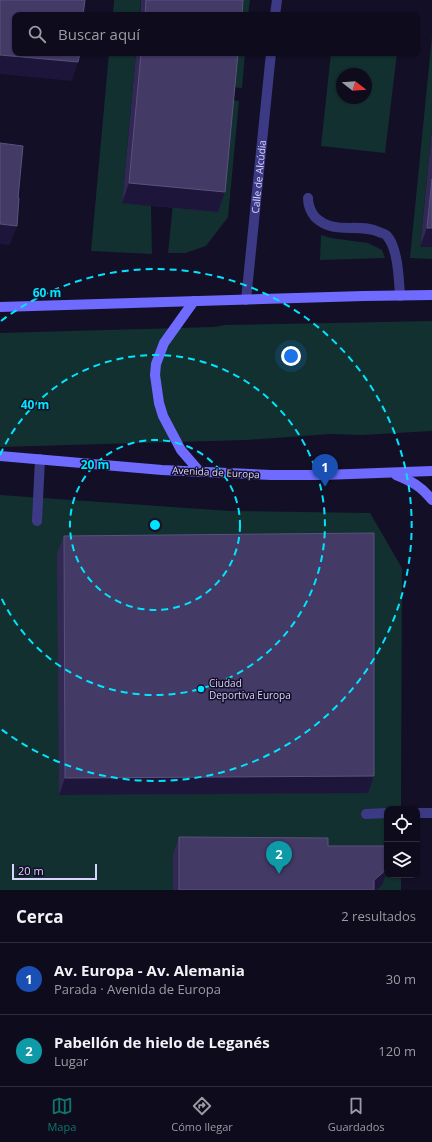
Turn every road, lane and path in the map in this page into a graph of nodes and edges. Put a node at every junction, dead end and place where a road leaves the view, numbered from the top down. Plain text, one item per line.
1 (277, 0) edge
2 (275, 12) edge
3 (271, 56) edge
4 (308, 198) dead end
5 (432, 295) edge
6 (400, 296) junction
7 (246, 300) junction
8 (194, 301) junction
9 (0, 307) edge
10 (0, 456) edge
11 (40, 459) junction
12 (432, 471) edge
13 (200, 472) junction
14 (392, 473) junction
15 (432, 500) edge
16 (37, 521) dead end
17 (384, 813) edge
18 (420, 813) edge
19 (432, 813) edge
20 (366, 814) dead end

1 - 2 street
3 - 7 street, Calle de Alcúdia
4 - 6 street
5 - 6 main road
6 - 7 main road
7 - 8 main road
8 - 9 main road
8 - 13 main road
10 - 11 main road, Avenida de Europa
11 - 13 main road, Avenida de Europa
11 - 16 street
12 - 14 main road, Avenida de Europa
13 - 14 main road, Avenida de Europa
14 - 15 main road
17 - 20 street
18 - 19 street

